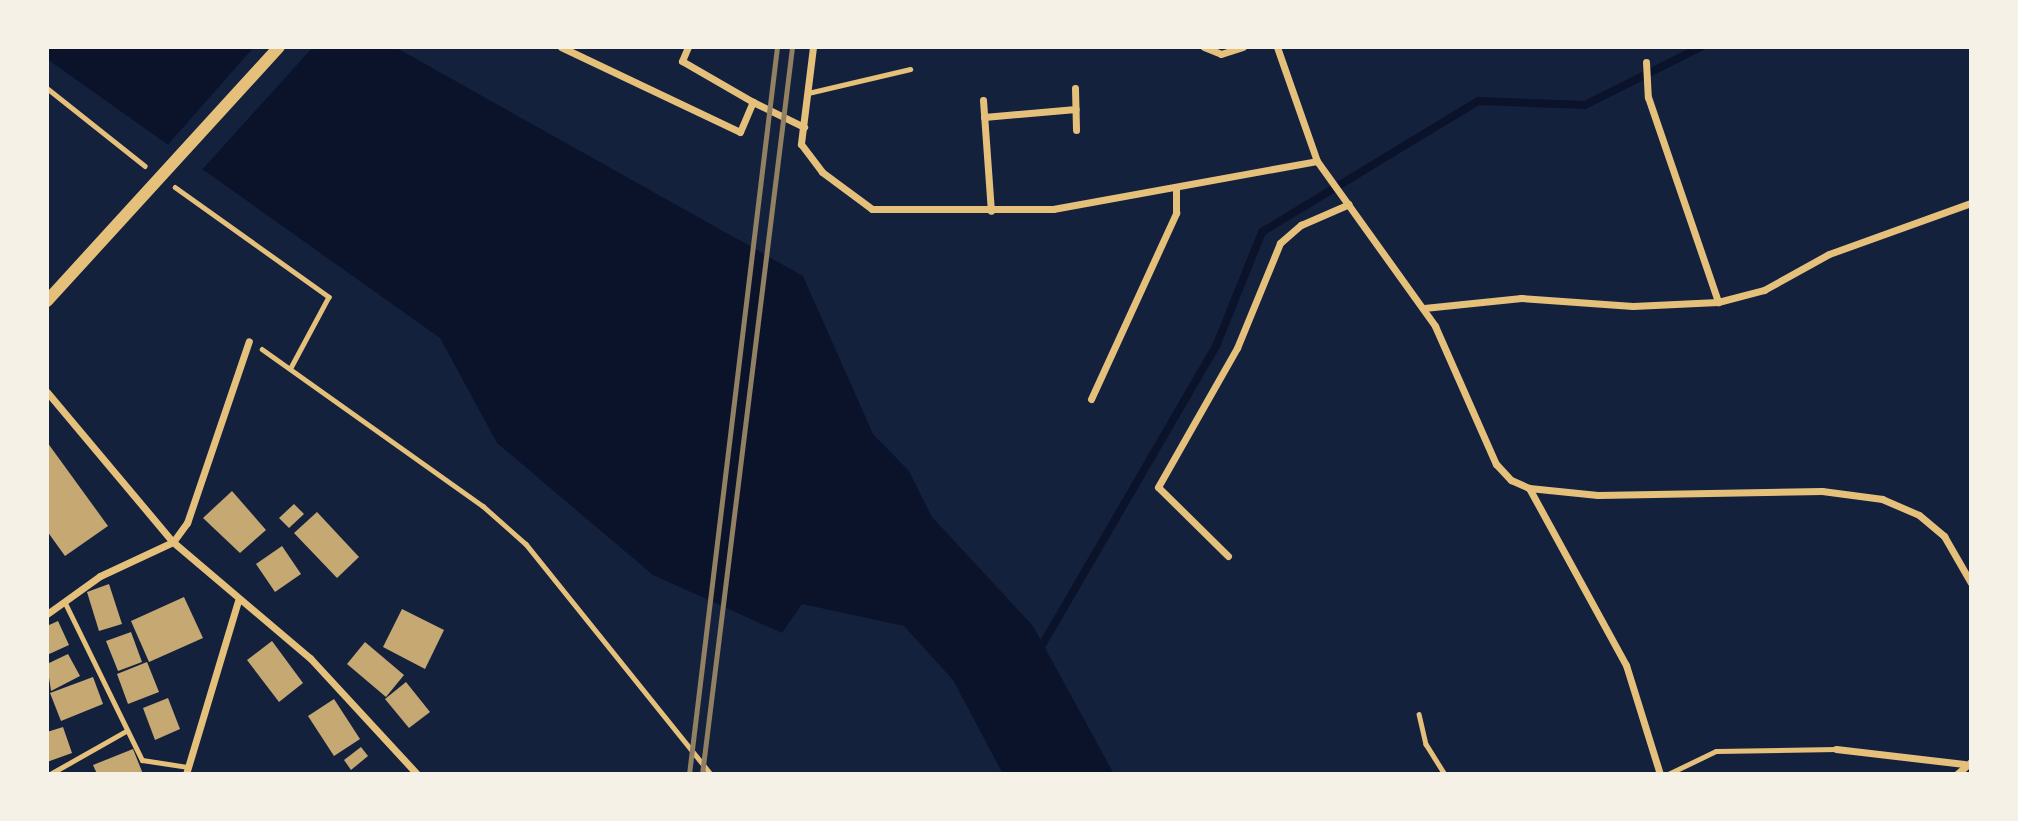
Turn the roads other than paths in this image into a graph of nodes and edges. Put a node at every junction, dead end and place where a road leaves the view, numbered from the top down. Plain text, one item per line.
1 (279, 47) edge
2 (561, 47) edge
3 (688, 47) edge
4 (813, 47) edge
5 (1204, 47) edge
6 (1243, 47) edge
7 (1277, 47) edge
8 (1646, 62) dead end
9 (910, 69) dead end
10 (1075, 88) dead end
11 (808, 93) junction
12 (983, 100) dead end
13 (753, 102) junction
14 (1076, 109) junction
15 (984, 117) junction
16 (804, 127) junction
17 (1076, 130) dead end
18 (1317, 161) junction
19 (1176, 187) junction
20 (1971, 203) edge
21 (1349, 204) junction
22 (991, 211) junction
23 (47, 301) edge
24 (1718, 302) junction
25 (1424, 309) junction
26 (249, 341) road end
27 (47, 392) edge
28 (1091, 399) dead end
29 (1529, 488) junction
30 (173, 542) junction
31 (1228, 556) dead end
32 (1971, 583) edge
33 (238, 601) junction
34 (65, 603) junction
35 (47, 614) edge
36 (126, 731) junction
37 (1836, 749) joint
38 (1967, 763) edge
39 (187, 770) edge
40 (50, 774) edge
41 (416, 774) edge
42 (1660, 774) edge
43 (1668, 774) edge
44 (1957, 774) edge

1 - 23 street
2 - 13 street
3 - 13 street
4 - 11 street
5 - 6 street
7 - 18 street
8 - 24 street
9 - 11 lane
10 - 14 street
11 - 16 street
12 - 15 street
13 - 16 street
14 - 15 street
14 - 17 street
15 - 22 street
16 - 22 street
18 - 19 street
18 - 21 street
19 - 22 street
19 - 28 street
20 - 24 street
21 - 25 street
21 - 31 street
24 - 25 street
25 - 29 street
26 - 30 street
27 - 30 street
29 - 32 street
29 - 42 street
30 - 33 street
30 - 34 street
33 - 39 street
33 - 41 street
34 - 35 street
34 - 36 lane
36 - 39 lane
36 - 40 lane
37 - 38 street
37 - 43 lane
38 - 44 street

